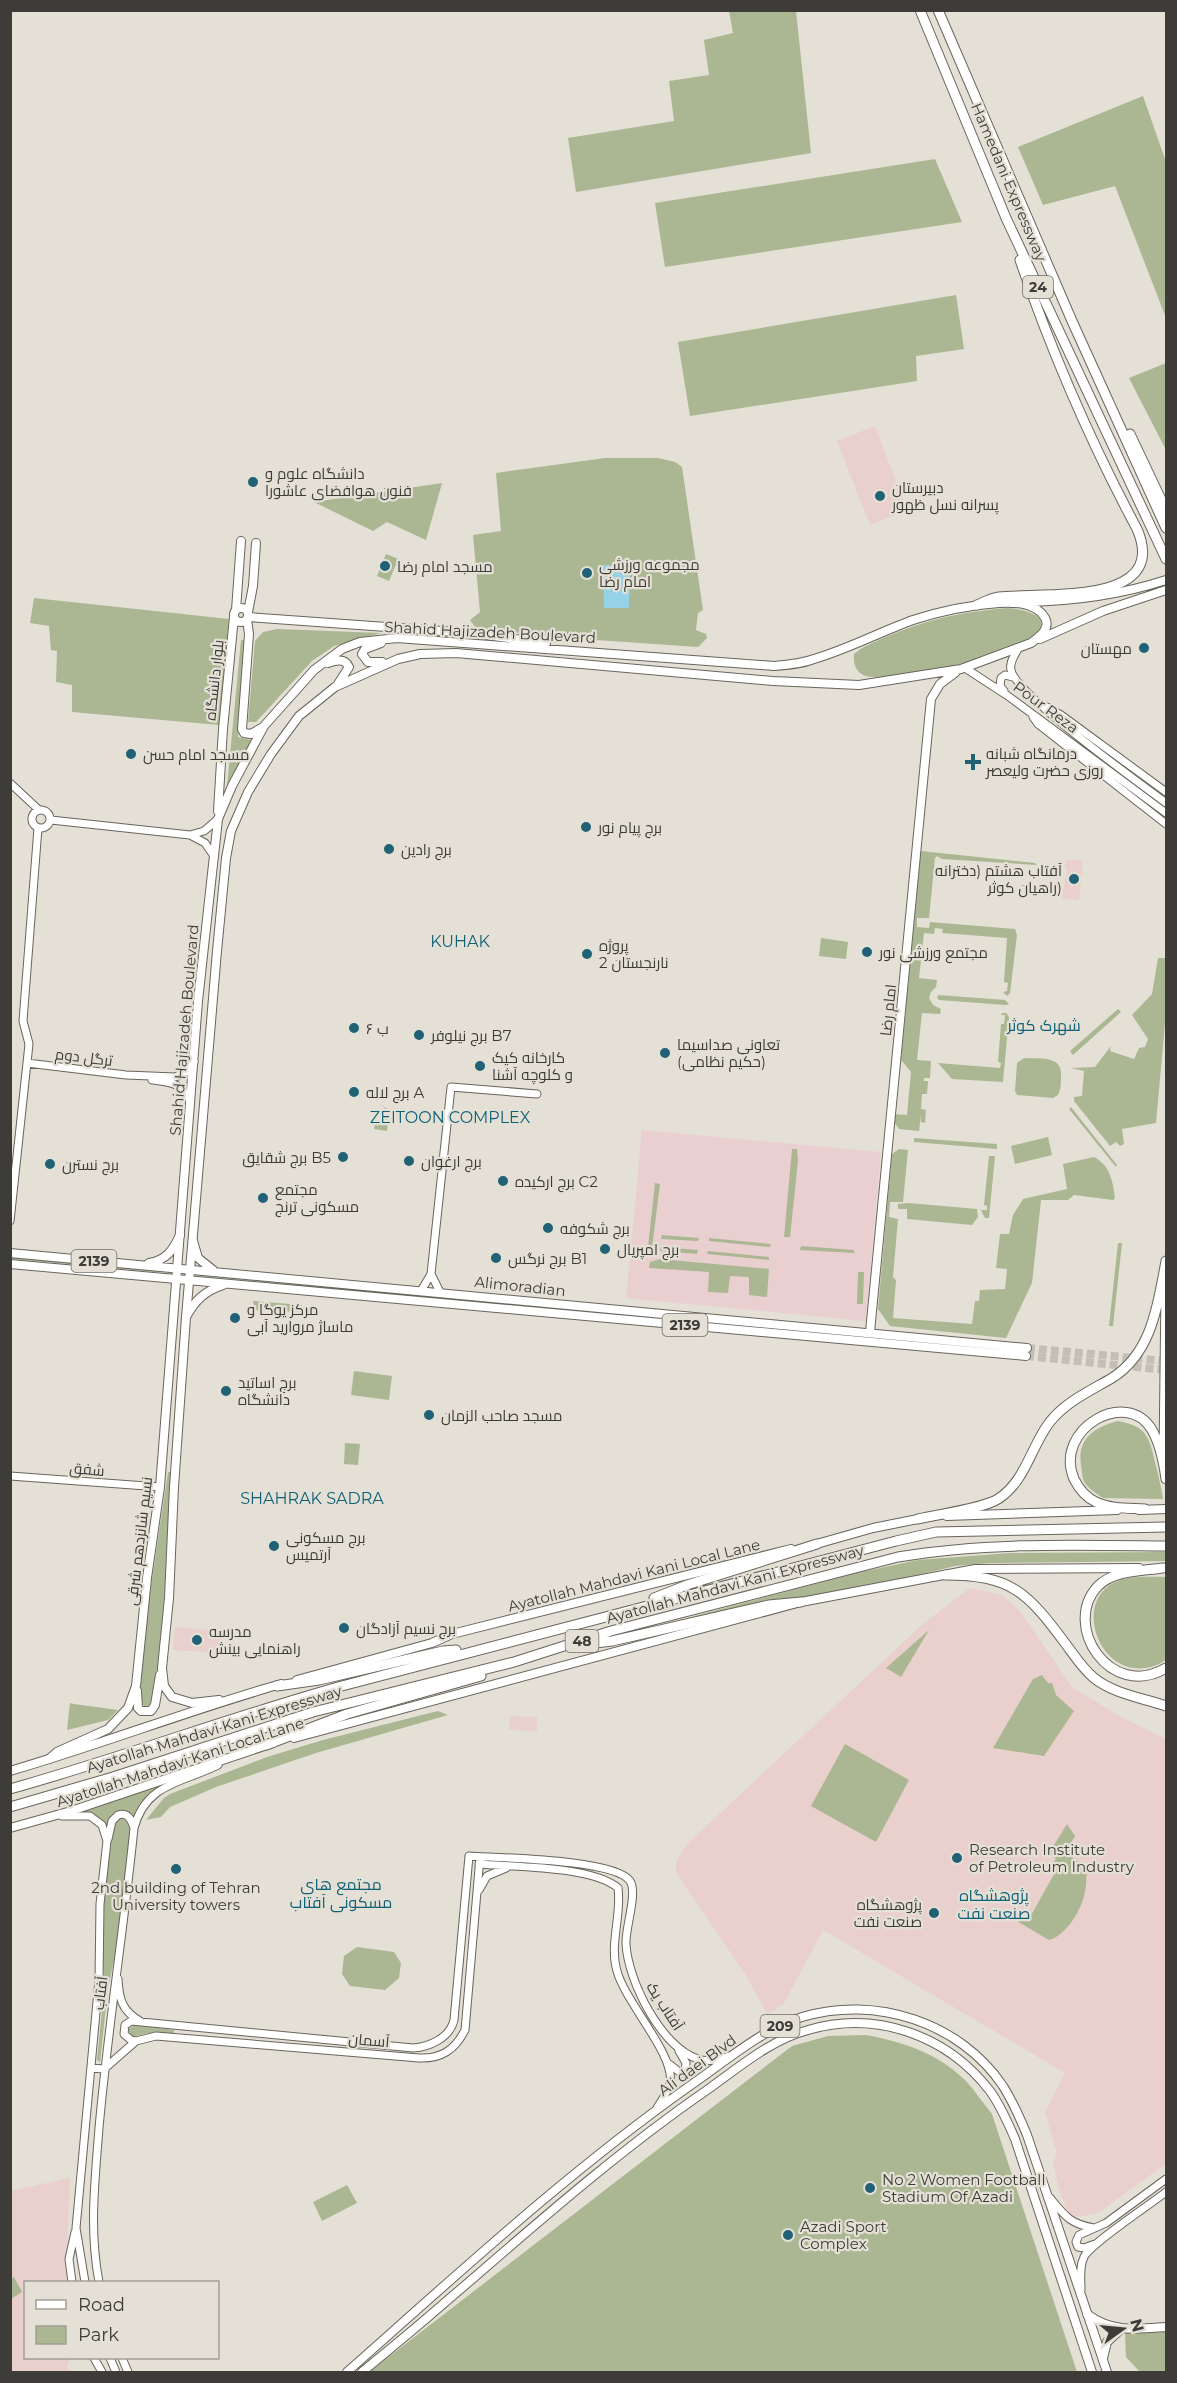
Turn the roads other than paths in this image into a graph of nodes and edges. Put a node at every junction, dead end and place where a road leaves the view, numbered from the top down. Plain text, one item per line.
1 (920, 10) edge
2 (938, 10) edge
3 (1006, 218) junction
4 (1072, 321) junction
5 (1167, 510) edge
6 (1167, 528) edge
7 (241, 541) dead end
8 (256, 543) dead end
9 (1167, 559) edge
10 (1167, 580) edge
11 (1164, 591) edge
12 (1012, 603) junction
13 (977, 605) junction
14 (235, 613) junction
15 (248, 616) junction
16 (397, 638) junction
17 (1031, 643) junction
18 (1018, 649) junction
19 (592, 651) junction
20 (231, 656) junction
21 (248, 657) junction
22 (398, 659) junction
23 (321, 665) junction
24 (963, 668) junction
25 (1013, 677) junction
26 (335, 687) junction
27 (1008, 696) junction
28 (1037, 702) junction
29 (1030, 712) junction
30 (264, 726) junction
31 (10, 783) edge
32 (1167, 792) edge
33 (1167, 803) edge
34 (39, 810) junction
35 (1167, 813) edge
36 (218, 819) junction
37 (51, 820) junction
38 (1167, 824) edge
39 (38, 828) junction
40 (190, 835) junction
41 (214, 856) junction
42 (209, 1056) junction
43 (194, 1059) junction
44 (27, 1063) junction
45 (138, 1076) junction
46 (537, 1094) dead end
47 (190, 1101) junction
48 (10, 1221) edge
49 (180, 1235) junction
50 (193, 1241) junction
51 (10, 1253) edge
52 (1167, 1261) edge
53 (10, 1264) edge
54 (137, 1264) junction
55 (178, 1268) junction
56 (191, 1269) junction
57 (218, 1274) junction
58 (431, 1274) junction
59 (177, 1279) junction
60 (191, 1280) junction
61 (1167, 1282) edge
62 (226, 1284) junction
63 (421, 1291) junction
64 (440, 1292) junction
65 (186, 1317) junction
66 (173, 1331) junction
67 (185, 1332) junction
68 (870, 1337) junction
69 (1026, 1352) tunnel mouth
70 (1164, 1466) junction
71 (10, 1476) edge
72 (1167, 1479) edge
73 (160, 1487) junction
74 (1146, 1509) junction
75 (1167, 1509) edge
76 (918, 1519) junction
77 (1167, 1527) edge
78 (817, 1544) junction
79 (1167, 1546) edge
80 (1165, 1568) edge
81 (945, 1575) junction
82 (801, 1602) junction
83 (616, 1612) junction
84 (569, 1646) junction
85 (477, 1649) junction
86 (514, 1662) junction
87 (162, 1668) junction
88 (1167, 1668) edge
89 (136, 1686) junction
90 (277, 1686) junction
91 (241, 1695) junction
92 (1167, 1706) edge
93 (266, 1745) junction
94 (48, 1759) junction
95 (227, 1759) junction
96 (10, 1771) edge
97 (10, 1789) edge
98 (10, 1807) edge
99 (51, 1817) junction
100 (10, 1828) edge
101 (134, 1828) junction
102 (107, 1841) junction
103 (479, 1861) junction
104 (510, 1867) junction
105 (630, 1881) junction
106 (618, 1888) junction
107 (476, 1898) junction
108 (117, 1968) junction
109 (140, 2021) junction
110 (135, 2041) junction
111 (678, 2049) junction
112 (735, 2054) junction
113 (667, 2061) junction
114 (91, 2068) junction
115 (104, 2068) junction
116 (655, 2111) junction
117 (1167, 2179) edge
118 (1167, 2192) edge
119 (1050, 2198) junction
120 (76, 2226) junction
121 (1094, 2228) junction
122 (1097, 2243) junction
123 (72, 2281) edge
124 (85, 2281) edge
125 (99, 2281) edge
126 (1082, 2299) junction
127 (1087, 2314) junction
128 (1167, 2327) edge
129 (1120, 2330) junction
130 (95, 2359) edge
131 (110, 2359) edge
132 (122, 2359) edge
133 (1103, 2362) junction
134 (102, 2373) edge
135 (116, 2373) edge
136 (128, 2373) edge
137 (347, 2373) edge
138 (362, 2373) edge
139 (1092, 2373) edge
140 (1107, 2373) edge

1 - 3 highway, Hamedani Expressway / 24
2 - 4 highway, Hamedani Expressway / 24
3 - 9 highway, Hamedani Expressway / 24
3 - 13 highway
4 - 5 highway
4 - 6 highway, Hamedani Expressway / 24
7 - 14 main road, بلوار دانشگاه
8 - 15 main road, بلوار دانشگاه
10 - 12 main road
11 - 17 main road
12 - 13 main road, Shahid Hajizadeh Boulevard
12 - 17 main road
13 - 19 main road, Shahid Hajizadeh Boulevard
14 - 15 main road
14 - 15 main road
14 - 20 main road, بلوار دانشگاه
15 - 19 main road
15 - 21 main road, بلوار دانشگاه
16 - 19 main road, Shahid Hajizadeh Boulevard
16 - 22 main road
16 - 23 main road, Shahid Hajizadeh Boulevard
17 - 18 main road
18 - 24 main road
18 - 25 street, Pour Reza
20 - 21 main road
20 - 36 main road, بلوار دانشگاه
21 - 30 main road, بلوار دانشگاه
22 - 24 main road, Shahid Hajizadeh Boulevard
22 - 26 main road, Shahid Hajizadeh Boulevard
23 - 26 main road
23 - 30 main road, Shahid Hajizadeh Boulevard
24 - 27 street, Pour Reza
24 - 68 main road, امام رضا
25 - 27 street
25 - 28 street, Pour Reza
26 - 42 main road, Shahid Hajizadeh Boulevard
27 - 29 street, Pour Reza
28 - 32 street
28 - 33 street, Pour Reza
29 - 35 street, Pour Reza
29 - 38 street
30 - 36 main road, Shahid Hajizadeh Boulevard
31 - 34 street
34 - 37 street
34 - 39 street
36 - 40 street
36 - 41 main road, Shahid Hajizadeh Boulevard
37 - 39 street
37 - 40 street
39 - 44 street
40 - 41 street
41 - 43 main road, Shahid Hajizadeh Boulevard
42 - 43 main road
42 - 50 main road, Shahid Hajizadeh Boulevard
43 - 45 street, ترگل دوم
43 - 47 main road, Shahid Hajizadeh Boulevard
44 - 45 street, ترگل دوم
44 - 48 street
45 - 47 street, ترگل دوم
46 - 58 street
47 - 49 main road, Shahid Hajizadeh Boulevard
49 - 54 main road
49 - 55 main road, Shahid Hajizadeh Boulevard
50 - 56 main road, Shahid Hajizadeh Boulevard
50 - 57 main road
51 - 54 main road, Alimoradian / 2139
52 - 76 highway
53 - 59 main road, Alimoradian / 2139
54 - 55 main road, Alimoradian / 2139
55 - 56 main road, Alimoradian
55 - 59 main road, Shahid Hajizadeh Boulevard
56 - 57 main road, Alimoradian / 2139
56 - 60 main road, Shahid Hajizadeh Boulevard
57 - 63 main road, Alimoradian / 2139
58 - 63 street
58 - 64 street
59 - 60 main road, Alimoradian
59 - 66 main road, نسیم شانزدهم شرقی
60 - 62 main road, Alimoradian / 2139
60 - 65 main road, نسیم شانزدهم شرقی
61 - 70 highway
62 - 65 main road
62 - 68 main road, Alimoradian / 2139
63 - 64 main road, Alimoradian / 2139
64 - 68 main road, Alimoradian / 2139
65 - 67 main road, نسیم شانزدهم شرقی
66 - 67 main road
66 - 73 main road, نسیم شانزدهم شرقی
67 - 87 main road, نسیم شانزدهم شرقی
68 - 69 main road, Alimoradian / 2139
70 - 72 highway
70 - 74 highway
71 - 73 street, شفق
73 - 89 main road, نسیم شانزدهم شرقی
74 - 75 main road, Ayatollah Mahdavi Kani Expressway
74 - 76 main road, Ayatollah Mahdavi Kani Expressway
76 - 78 main road, Ayatollah Mahdavi Kani Expressway
77 - 83 highway, Ayatollah Mahdavi Kani Expressway / 48
78 - 83 highway
78 - 90 main road, Ayatollah Mahdavi Kani Local Lane
79 - 84 highway, Ayatollah Mahdavi Kani Expressway / 48
80 - 81 main road, Ayatollah Mahdavi Kani Local Lane
80 - 88 highway
81 - 82 main road, Ayatollah Mahdavi Kani Local Lane
81 - 92 highway
82 - 84 highway
82 - 93 main road, Ayatollah Mahdavi Kani Local Lane
83 - 85 highway, Ayatollah Mahdavi Kani Expressway / 48
84 - 86 highway, Ayatollah Mahdavi Kani Expressway / 48
85 - 90 highway
85 - 97 highway, Ayatollah Mahdavi Kani Expressway / 48
86 - 93 highway
86 - 98 highway, Ayatollah Mahdavi Kani Expressway / 48
87 - 89 main road
87 - 91 main road, نسیم شانزدهم شرقی
89 - 94 main road, نسیم شانزدهم شرقی
90 - 91 main road, Ayatollah Mahdavi Kani Local Lane
91 - 94 main road, Ayatollah Mahdavi Kani Local Lane
93 - 95 main road, Ayatollah Mahdavi Kani Local Lane
94 - 96 main road, Ayatollah Mahdavi Kani Local Lane
95 - 99 main road, Ayatollah Mahdavi Kani Local Lane
95 - 101 street, آفتاب
99 - 100 main road, Ayatollah Mahdavi Kani Local Lane
99 - 102 street
101 - 102 street, آفتاب
101 - 108 street, آفتاب
102 - 114 street, آفتاب
103 - 104 street
103 - 105 street
103 - 107 street, آسمان
103 - 109 street, آسمان
104 - 106 street
104 - 107 street
105 - 106 street
105 - 111 street, آفتاب یک
106 - 113 street, آفتاب یک
107 - 110 street, آسمان
108 - 109 street
108 - 115 street, آفتاب
109 - 110 street
110 - 115 street
111 - 112 street, آفتاب یک
111 - 113 street
112 - 116 main road, Ali daei Blvd / 209
112 - 119 main road, Ali daei Blvd / 209
113 - 116 street
114 - 115 street
114 - 120 street, آفتاب
115 - 125 street, آفتاب
116 - 137 main road, Ali daei Blvd / 209
117 - 121 street
118 - 122 street
119 - 121 street
119 - 126 main road, Ali daei Blvd / 209
120 - 123 street
120 - 124 street, آفتاب
121 - 122 street
122 - 126 street
126 - 127 main road, Ali daei Blvd / 209
127 - 129 main road
127 - 133 main road, Ali daei Blvd / 209
128 - 129 main road
129 - 133 main road
130 - 134 street
131 - 135 street
132 - 136 street
133 - 140 main road, Ali daei Blvd / 209
138 - 139 main road, Ali daei Blvd / 209

